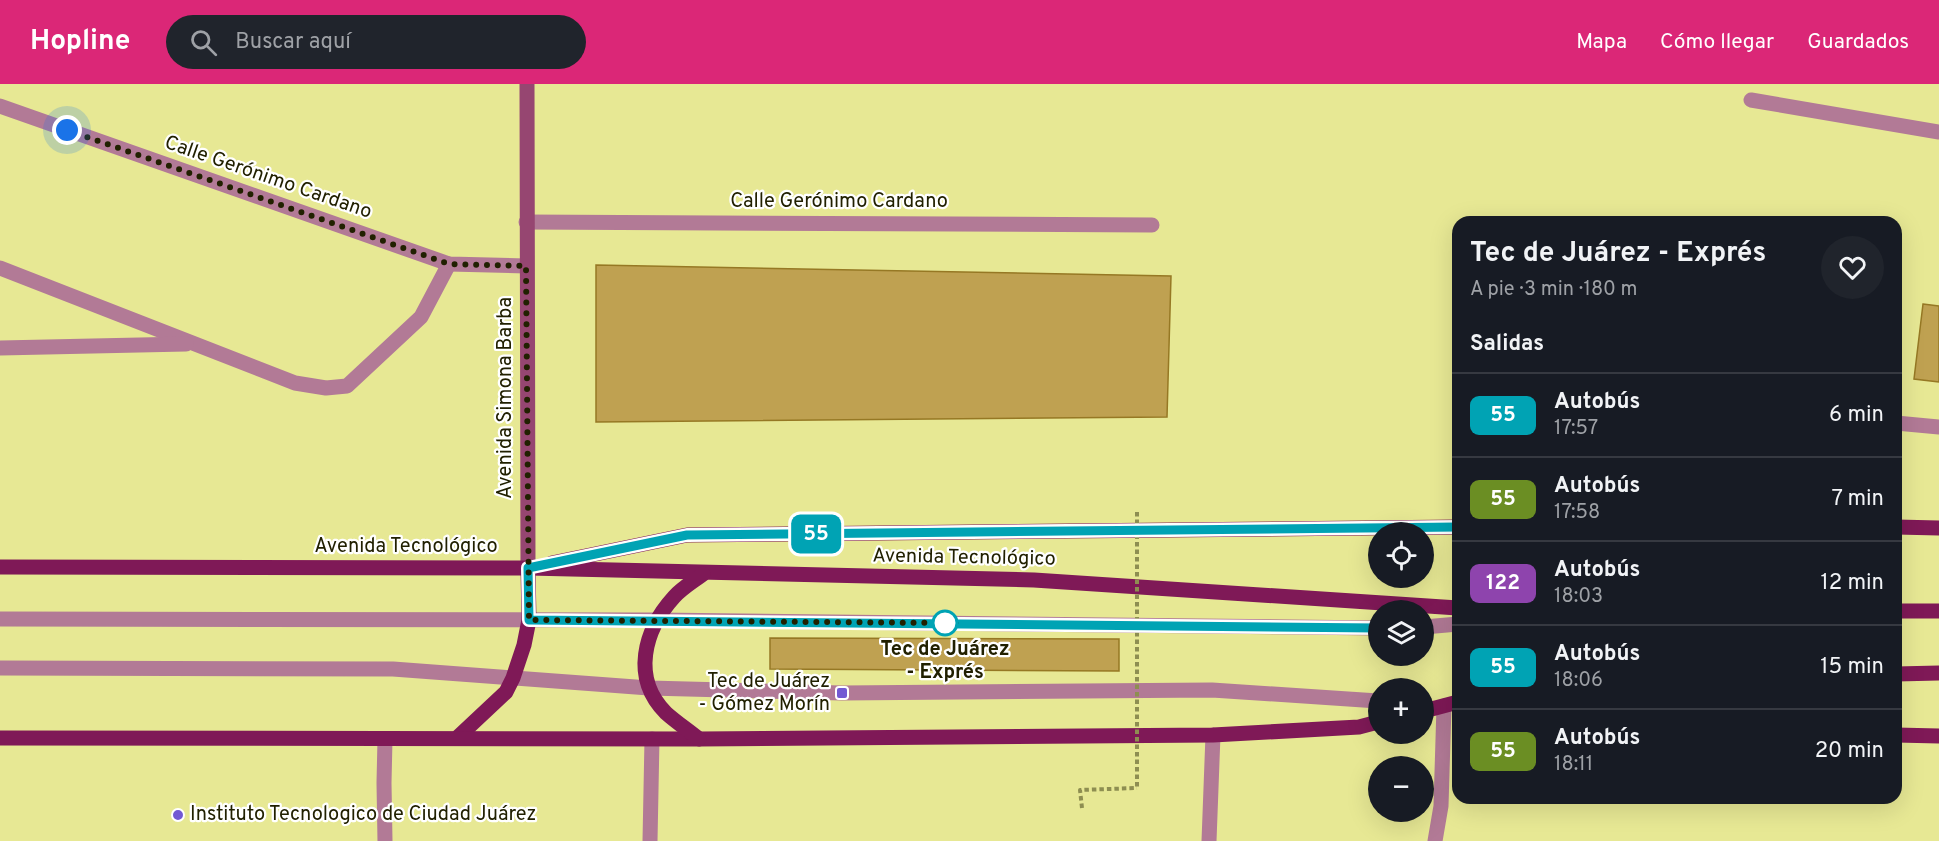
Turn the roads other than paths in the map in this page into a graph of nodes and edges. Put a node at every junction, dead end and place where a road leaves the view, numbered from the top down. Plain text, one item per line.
1 (527, 84) edge
2 (1751, 100) dead end
3 (0, 106) edge
4 (1939, 132) edge
5 (526, 222) junction
6 (1152, 225) dead end
7 (449, 264) junction
8 (526, 266) junction
9 (0, 268) edge
10 (195, 344) junction
11 (0, 348) edge
12 (1902, 424) edge
13 (1939, 427) edge
14 (1452, 527) edge
15 (1902, 527) edge
16 (1939, 528) edge
17 (0, 567) edge
18 (528, 568) junction
19 (703, 573) junction
20 (1452, 608) edge
21 (1902, 611) edge
22 (1939, 611) edge
23 (0, 619) edge
24 (529, 620) junction
25 (657, 620) junction
26 (1452, 625) edge
27 (1434, 626) edge
28 (1368, 628) edge
29 (0, 668) edge
30 (1939, 673) edge
31 (1902, 674) edge
32 (513, 678) junction
33 (649, 688) junction
34 (1368, 700) edge
35 (1434, 705) edge
36 (1452, 706) edge
37 (1452, 706) edge
38 (1434, 709) edge
39 (1452, 721) edge
40 (1368, 724) edge
41 (1213, 735) junction
42 (1902, 735) edge
43 (1939, 736) edge
44 (458, 737) junction
45 (0, 738) edge
46 (386, 739) junction
47 (652, 739) junction
48 (699, 739) junction
49 (385, 841) edge
50 (650, 841) edge
51 (1209, 841) edge
52 (1435, 841) edge

1 - 5 main road, Avenida Simona Barba
2 - 4 street
3 - 7 street, Calle Gerónimo Cardano
5 - 6 street, Calle Gerónimo Cardano
5 - 8 main road, Avenida Simona Barba
7 - 8 street, Calle Gerónimo Cardano
7 - 10 street
8 - 18 main road, Avenida Simona Barba
9 - 10 street
10 - 11 street
12 - 13 street
14 - 18 main road
15 - 16 main road
17 - 18 main road, Avenida Tecnológico
18 - 19 main road, Avenida Tecnológico
18 - 24 main road
19 - 20 main road, Avenida Tecnológico
19 - 25 main road
21 - 22 main road
23 - 24 street
24 - 25 street
24 - 32 main road
25 - 28 street
25 - 33 main road
26 - 27 street
29 - 32 street
30 - 31 main road
32 - 33 street
32 - 44 main road
33 - 34 street
33 - 48 main road
35 - 36 street
37 - 38 main road
39 - 52 street
40 - 41 main road
41 - 48 main road
41 - 51 street
42 - 43 main road
44 - 46 main road
44 - 47 main road
45 - 46 main road
46 - 49 street
47 - 48 main road
47 - 50 street

